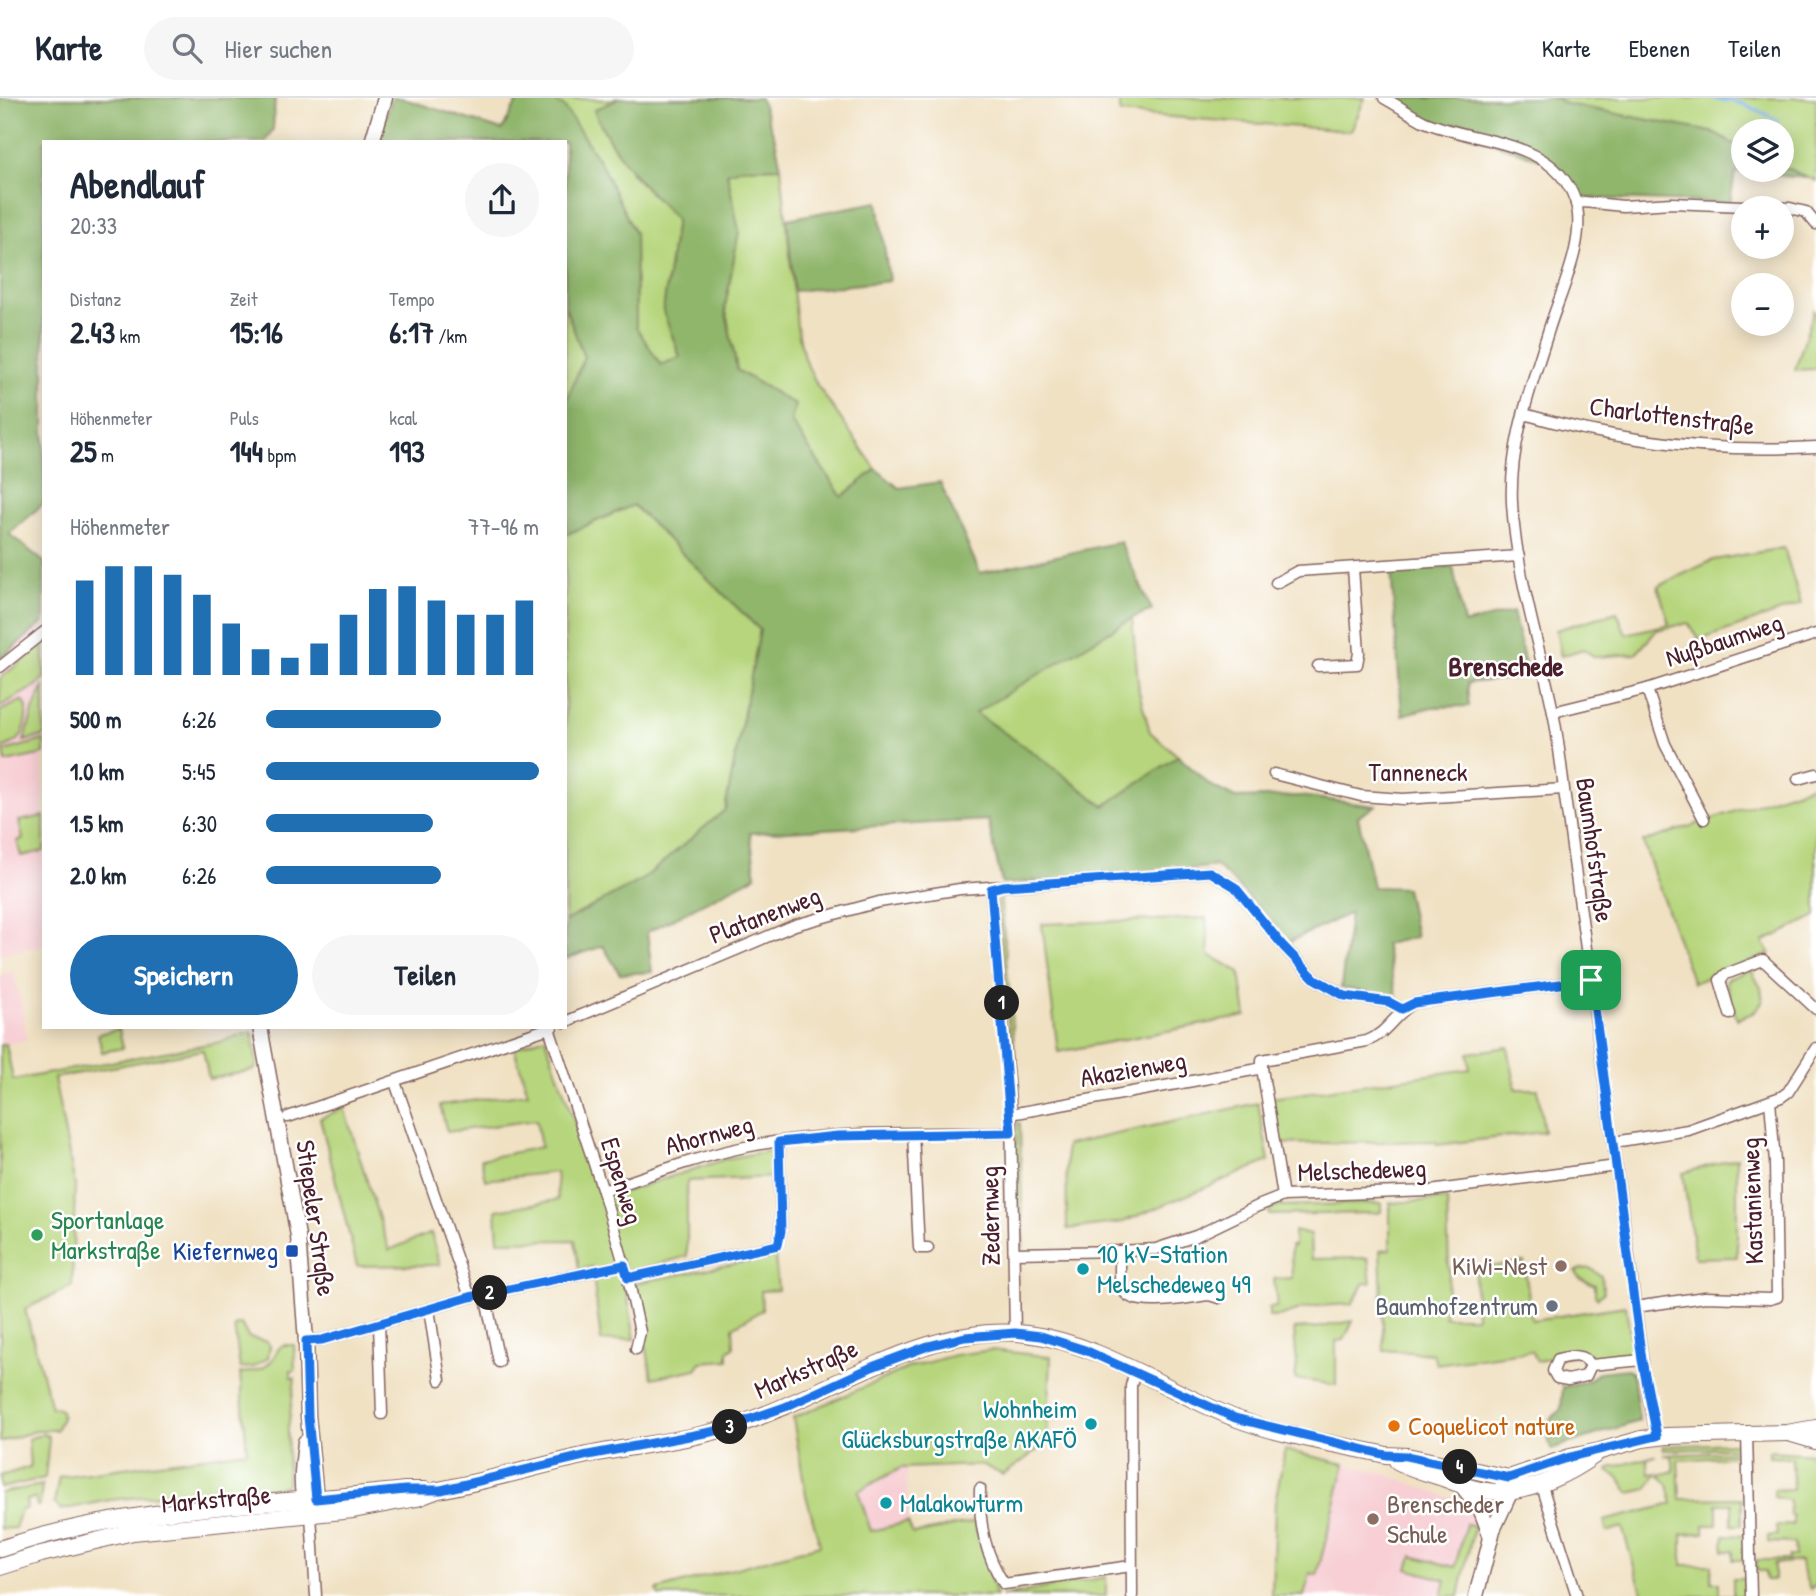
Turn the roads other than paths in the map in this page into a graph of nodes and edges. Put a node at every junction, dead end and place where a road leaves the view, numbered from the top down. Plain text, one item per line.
1 (385, 98) edge
2 (1384, 98) edge
3 (373, 140) edge
4 (1576, 204) junction
5 (1816, 224) edge
6 (1524, 414) junction
7 (1816, 447) edge
8 (1519, 556) junction
9 (1353, 568) junction
10 (1276, 583) dead end
11 (42, 634) edge
12 (1816, 634) edge
13 (1318, 666) dead end
14 (0, 667) edge
15 (1647, 689) junction
16 (1553, 712) junction
17 (1274, 774) dead end
18 (1816, 774) edge
19 (1798, 779) dead end
20 (1563, 789) junction
21 (1704, 819) dead end
22 (991, 889) junction
23 (1591, 980) junction
24 (1402, 1009) junction
25 (1816, 1009) edge
26 (1730, 1014) dead end
27 (567, 1021) edge
28 (260, 1029) edge
29 (547, 1029) edge
30 (550, 1029) edge
31 (1816, 1048) edge
32 (1262, 1068) junction
33 (396, 1082) junction
34 (1770, 1101) junction
35 (1011, 1114) junction
36 (288, 1117) dead end
37 (1011, 1133) junction
38 (913, 1134) junction
39 (779, 1142) junction
40 (1614, 1142) junction
41 (1616, 1166) junction
42 (603, 1192) junction
43 (1283, 1196) junction
44 (928, 1248) dead end
45 (1120, 1251) junction
46 (1014, 1253) junction
47 (624, 1265) junction
48 (628, 1278) junction
49 (485, 1294) junction
50 (470, 1297) junction
51 (1219, 1298) dead end
52 (1636, 1307) junction
53 (429, 1309) junction
54 (379, 1323) junction
55 (1015, 1333) junction
56 (306, 1341) junction
57 (636, 1349) dead end
58 (1642, 1360) junction
59 (499, 1362) dead end
60 (1591, 1365) dead end
61 (1135, 1371) junction
62 (440, 1380) dead end
63 (382, 1414) dead end
64 (1816, 1428) edge
65 (1747, 1433) junction
66 (1787, 1433) junction
67 (1657, 1436) junction
68 (1816, 1441) edge
69 (1600, 1451) junction
70 (1386, 1455) junction
71 (1541, 1483) junction
72 (1461, 1485) junction
73 (1510, 1485) junction
74 (980, 1489) dead end
75 (438, 1490) junction
76 (309, 1499) junction
77 (311, 1516) junction
78 (1491, 1537) junction
79 (0, 1549) edge
80 (1131, 1566) junction
81 (0, 1567) edge
82 (316, 1596) edge
83 (1132, 1596) edge
84 (1476, 1596) edge
85 (1577, 1596) edge
86 (1751, 1596) edge

1 - 3 street
2 - 4 street, Baumhofstraße
4 - 5 street
4 - 6 street, Baumhofstraße
6 - 7 street, Charlottenstraße
6 - 8 street, Baumhofstraße
8 - 9 street
8 - 16 street, Baumhofstraße
9 - 10 street
9 - 13 street
11 - 14 street
12 - 15 street, Nußbaumweg
15 - 16 street, Nußbaumweg
15 - 21 street, Nußbaumweg
16 - 20 street, Baumhofstraße
17 - 20 street, Tanneneck
18 - 19 street
20 - 23 street, Baumhofstraße
22 - 24 street, Platanenweg
22 - 27 street, Platanenweg
22 - 35 street, Zedernweg
23 - 24 street
23 - 40 street, Baumhofstraße
24 - 32 street, Akazienweg
25 - 26 street
28 - 56 street, Stiepeler Straße
29 - 33 street
30 - 42 street, Espenweg
31 - 34 street
32 - 35 street, Akazienweg
32 - 43 street
33 - 36 street
33 - 50 street
34 - 40 street
34 - 52 street, Kastanienweg
35 - 37 street, Zedernweg
37 - 38 street, Ahornweg
37 - 46 street, Zedernweg
38 - 39 street, Ahornweg
38 - 44 street
39 - 42 street, Ahornweg
39 - 48 street
40 - 41 street, Baumhofstraße
41 - 43 street, Melschedeweg
41 - 52 street, Baumhofstraße
42 - 47 street, Espenweg
43 - 45 street, Melschedeweg
45 - 46 street, Melschedeweg
45 - 51 street
46 - 55 street, Zedernweg
47 - 48 street, Espenweg
47 - 49 street
48 - 57 street, Espenweg
49 - 50 street
49 - 59 street
50 - 53 street
52 - 58 street, Baumhofstraße
53 - 54 street
53 - 62 street
54 - 56 street
54 - 63 street
55 - 61 main road, Markstraße
55 - 75 main road, Markstraße
56 - 76 street, Stiepeler Straße
58 - 60 street
58 - 67 street, Baumhofstraße
61 - 70 main road, Markstraße
61 - 80 street
64 - 66 main road, Markstraße
65 - 66 main road, Markstraße
65 - 67 main road, Markstraße
65 - 86 street
66 - 68 main road, Markstraße
67 - 69 main road, Markstraße
69 - 71 main road, Markstraße
69 - 73 main road, Markstraße
70 - 72 main road, Markstraße
70 - 73 main road, Markstraße
71 - 73 main road, Markstraße
71 - 85 street
72 - 73 main road, Markstraße
72 - 78 street
73 - 78 street
74 - 80 street
75 - 76 main road, Markstraße
75 - 77 main road, Markstraße
76 - 77 street, Stiepeler Straße
76 - 79 main road, Markstraße
77 - 81 main road, Markstraße
77 - 82 street, Stiepeler Straße
78 - 84 street
80 - 83 street

